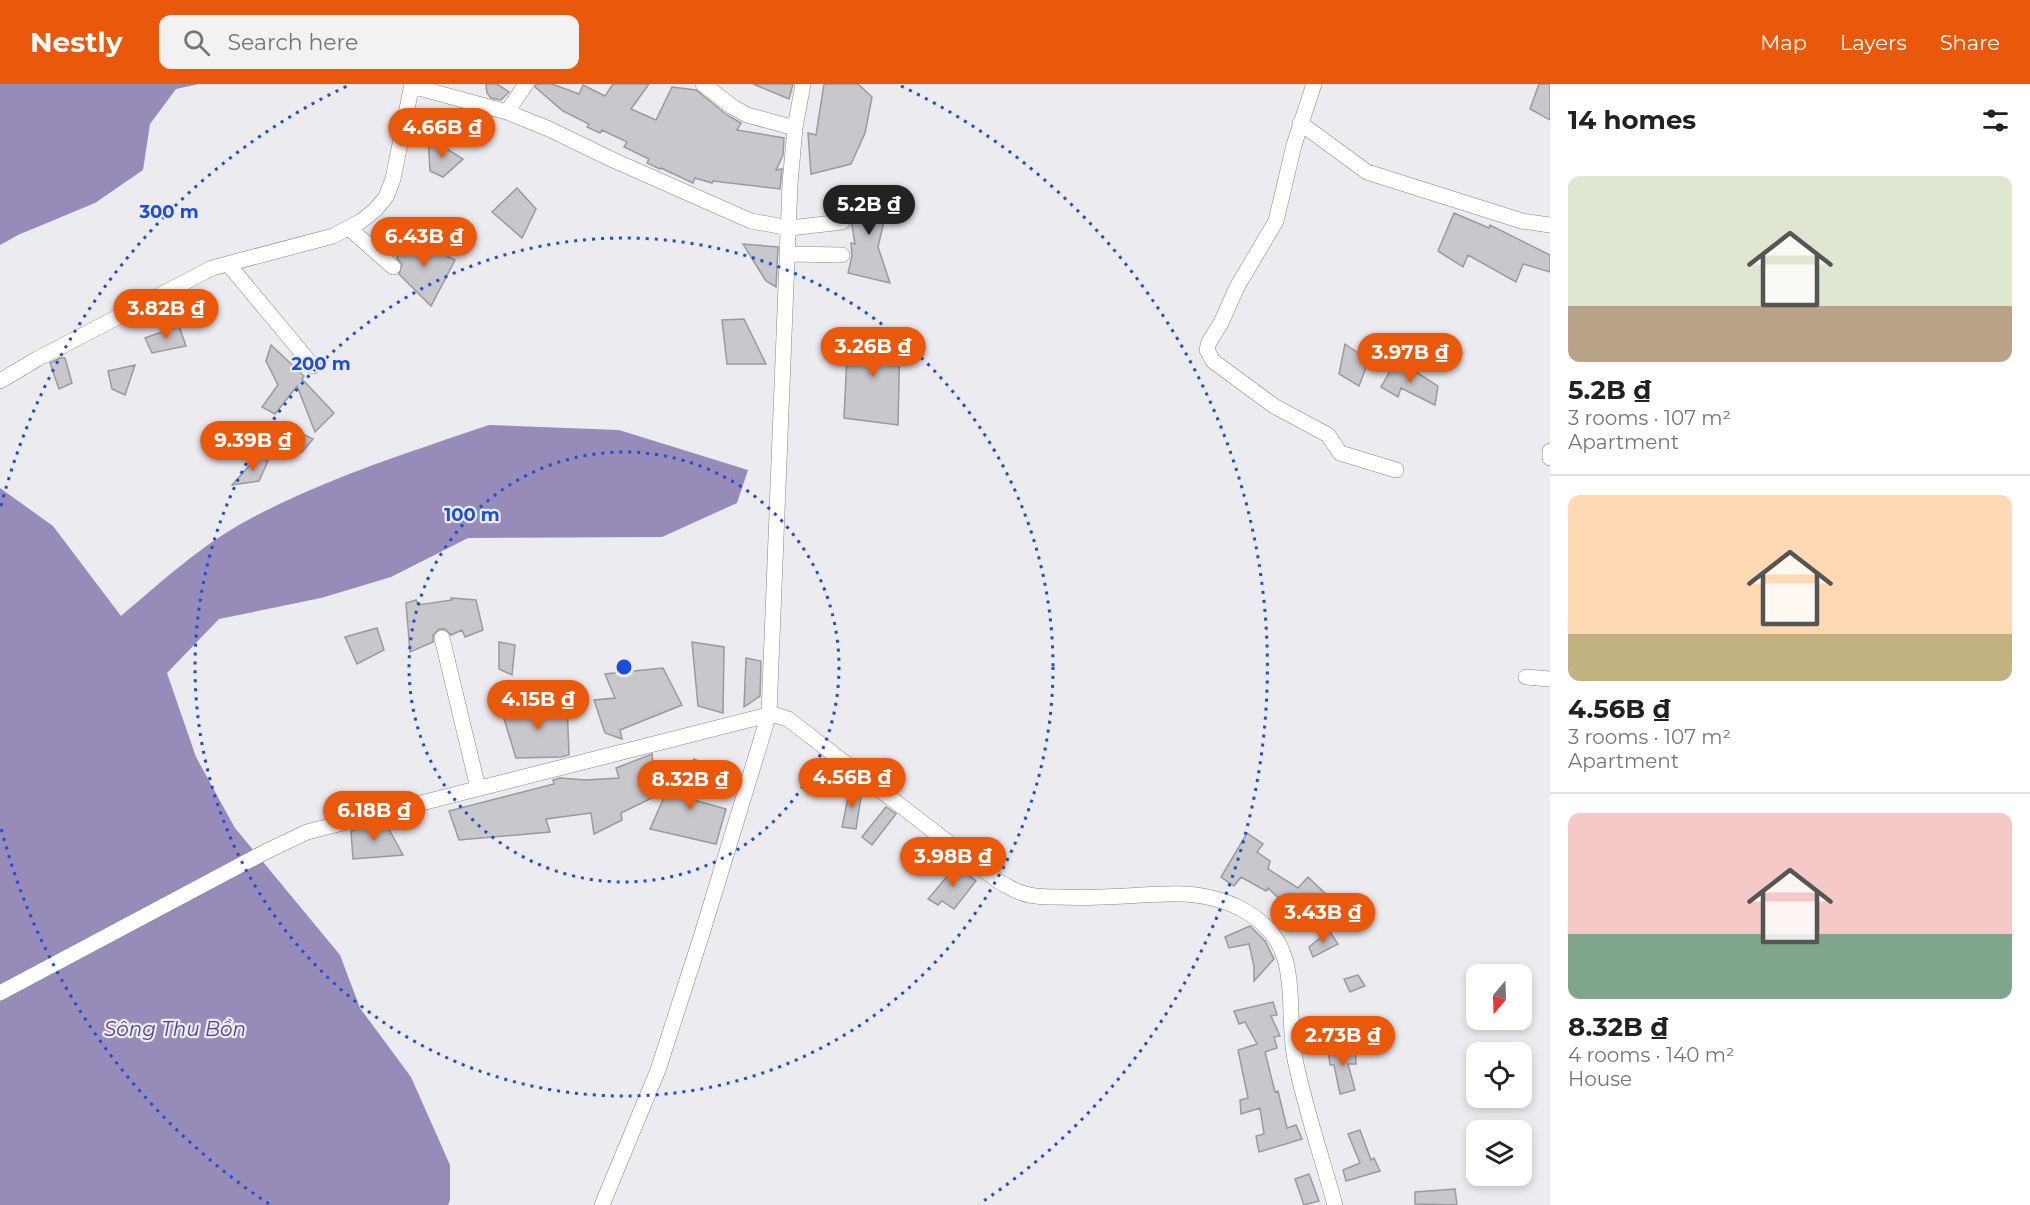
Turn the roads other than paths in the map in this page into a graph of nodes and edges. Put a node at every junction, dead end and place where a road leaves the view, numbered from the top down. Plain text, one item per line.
1 (526, 84) edge
2 (703, 84) edge
3 (803, 84) edge
4 (1314, 84) edge
5 (412, 85) edge
6 (507, 112) junction
7 (1300, 123) junction
8 (795, 128) junction
9 (842, 222) dead end
10 (1550, 225) edge
11 (349, 228) junction
12 (790, 228) junction
13 (789, 254) junction
14 (842, 255) dead end
15 (228, 264) junction
16 (393, 267) dead end
17 (313, 366) dead end
18 (0, 381) edge
19 (1550, 451) edge
20 (1550, 458) edge
21 (1396, 470) dead end
22 (442, 638) dead end
23 (1526, 677) dead end
24 (1550, 679) edge
25 (769, 714) junction
26 (478, 788) junction
27 (0, 993) edge
28 (602, 1205) edge
29 (1335, 1205) edge

1 - 6 street
2 - 8 street
3 - 8 street
4 - 7 street
5 - 6 street
5 - 11 street
6 - 12 street
7 - 10 street
7 - 21 street
8 - 12 street
9 - 12 street
11 - 15 street
11 - 16 street
12 - 13 street
13 - 14 street
13 - 25 street
15 - 17 street
15 - 18 street
19 - 20 street
22 - 26 street
23 - 24 street
25 - 26 street
25 - 28 street
25 - 29 street
26 - 27 street

